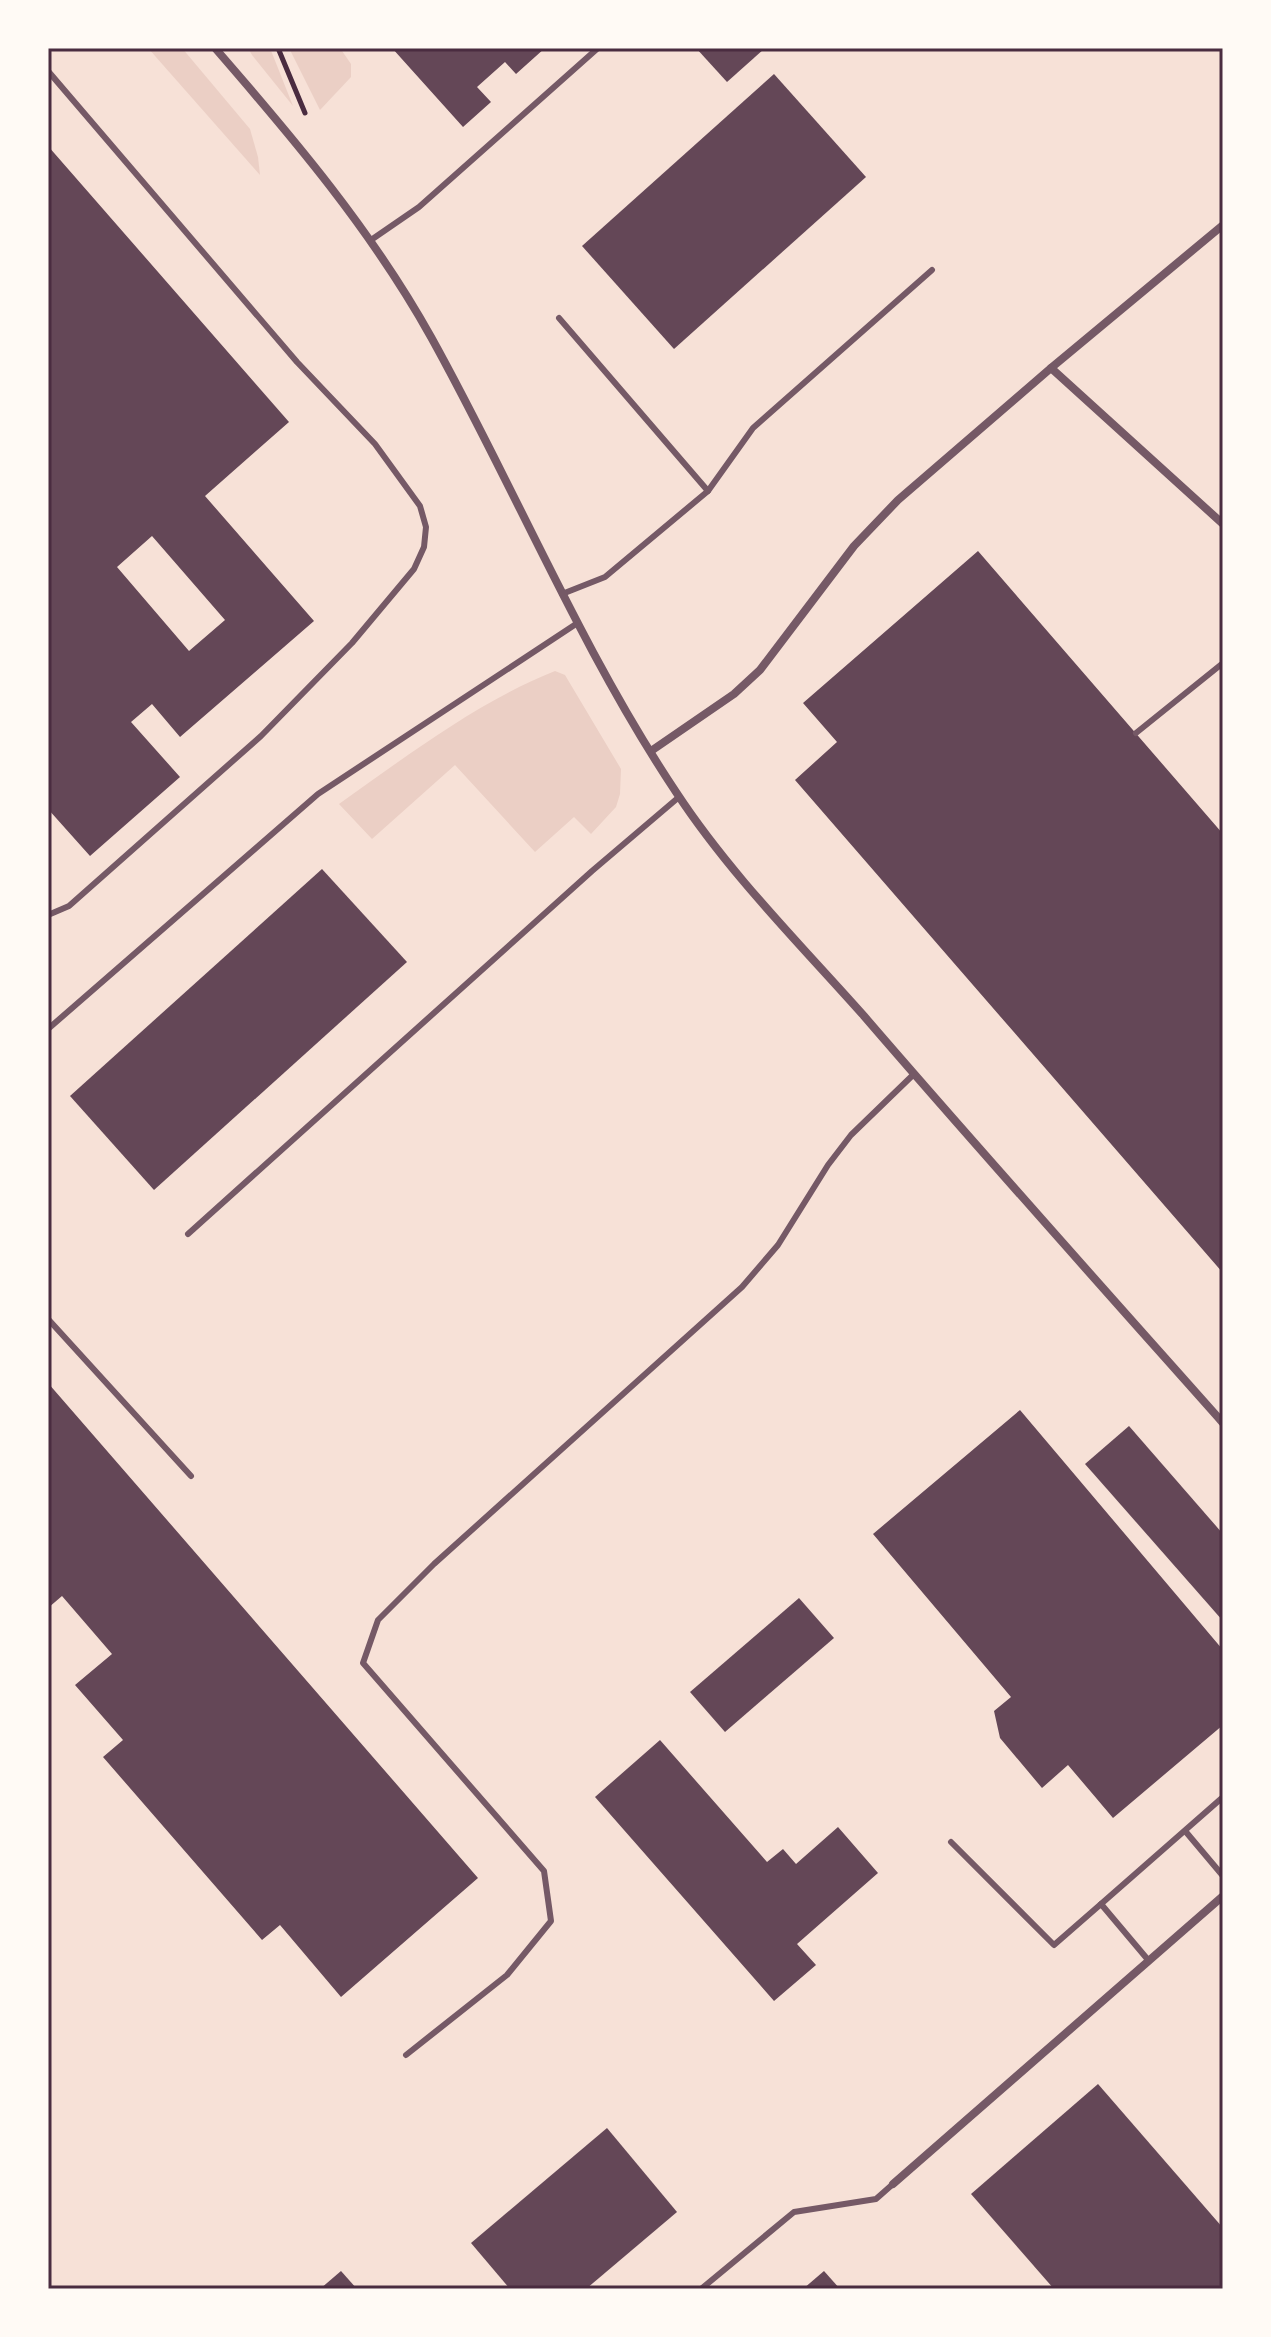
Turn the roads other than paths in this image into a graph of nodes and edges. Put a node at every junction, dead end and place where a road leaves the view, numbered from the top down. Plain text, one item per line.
1 (215, 48) edge
2 (598, 48) edge
3 (48, 71) edge
4 (1223, 225) edge
5 (371, 240) junction
6 (932, 270) dead end
7 (559, 318) dead end
8 (1051, 368) junction
9 (708, 491) junction
10 (1223, 524) edge
11 (562, 594) junction
12 (576, 624) junction
13 (1223, 663) edge
14 (1136, 733) dead end
15 (651, 751) junction
16 (679, 797) junction
17 (48, 915) edge
18 (48, 1029) edge
19 (914, 1074) junction
20 (188, 1234) dead end
21 (48, 1319) edge
22 (1223, 1423) edge
23 (191, 1476) dead end
24 (1223, 1797) edge
25 (1186, 1832) junction
26 (951, 1842) dead end
27 (1223, 1876) edge
28 (1223, 1896) edge
29 (1101, 1904) junction
30 (1149, 1961) junction
31 (406, 2055) dead end
32 (893, 2184) joint
33 (701, 2289) edge

1 - 5 street
2 - 5 lane
3 - 17 lane
4 - 8 street
5 - 11 street
6 - 9 lane
7 - 9 lane
8 - 10 street
8 - 15 street
9 - 11 lane
11 - 12 street
12 - 15 street
12 - 18 lane
13 - 14 lane
15 - 16 street
16 - 19 street
16 - 20 lane
19 - 22 street
19 - 31 lane
21 - 23 lane
24 - 25 lane
25 - 27 lane
25 - 29 lane
26 - 29 lane
28 - 30 street
29 - 30 lane
30 - 32 street
32 - 33 lane

